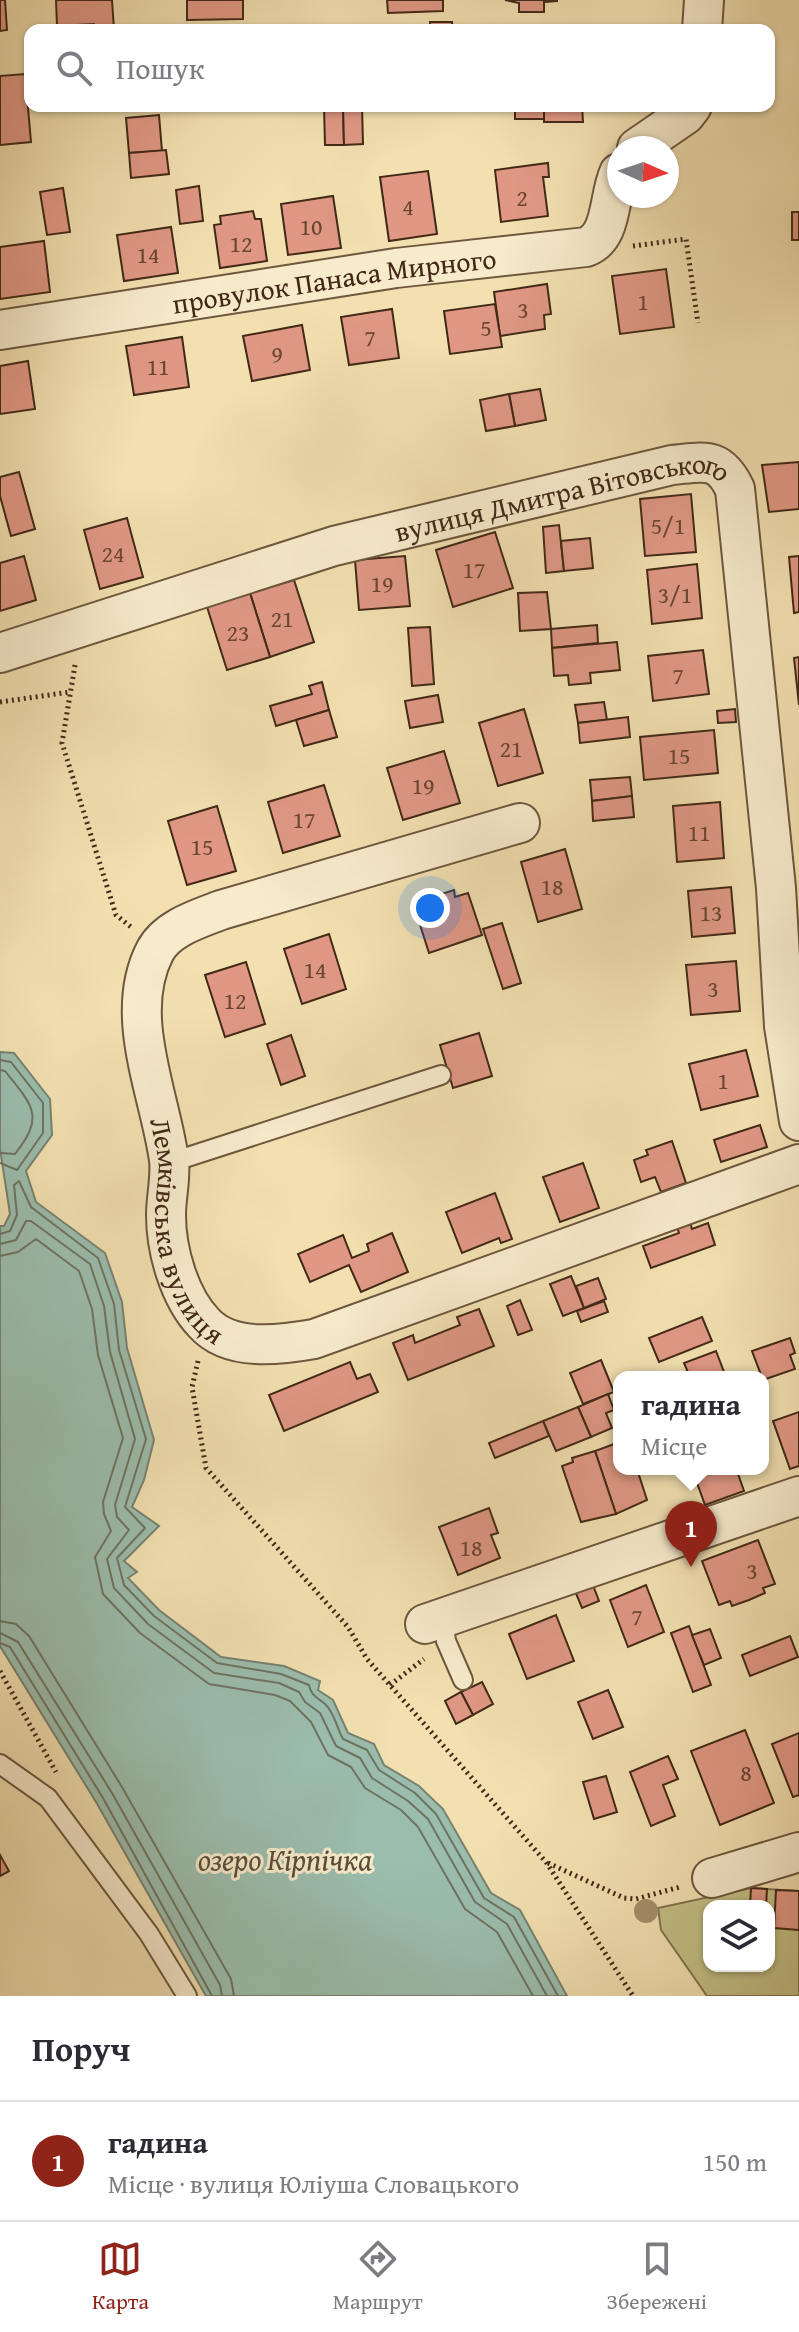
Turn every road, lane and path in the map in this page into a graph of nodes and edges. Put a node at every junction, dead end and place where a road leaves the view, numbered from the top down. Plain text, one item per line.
1 (704, 0) edge
2 (702, 24) edge
3 (687, 112) edge
4 (654, 136) edge
5 (609, 208) edge
6 (597, 243) junction
7 (698, 323) dead end
8 (0, 330) edge
9 (81, 630) junction
10 (0, 653) edge
11 (70, 692) junction
12 (0, 702) edge
13 (520, 823) dead end
14 (157, 947) junction
15 (441, 1075) dead end
16 (799, 1121) edge
17 (169, 1163) junction
18 (799, 1164) edge
19 (205, 1325) junction
20 (799, 1496) edge
21 (434, 1621) joint
22 (418, 1664) dead end
23 (463, 1680) dead end
24 (390, 1685) junction
25 (0, 1764) edge
26 (799, 1852) edge
27 (546, 1862) junction
28 (712, 1878) joint
29 (187, 1996) edge
30 (633, 1996) edge

1 - 2 street
3 - 4 street
5 - 6 street
6 - 7 path
6 - 8 street, провулок Панаса Мирного
9 - 10 street, вулиця Дмитра Вітовського
9 - 11 path
9 - 16 street, вулиця Дмитра Вітовського
11 - 12 path
11 - 14 path
13 - 14 street
14 - 17 street, Лемківська вулиця
15 - 17 lane
17 - 19 street, Лемківська вулиця
18 - 19 street, Лемківська вулиця
19 - 24 path
20 - 21 street
21 - 23 lane
22 - 24 path
24 - 27 path
25 - 29 lane
26 - 28 street
27 - 28 path
27 - 30 path

